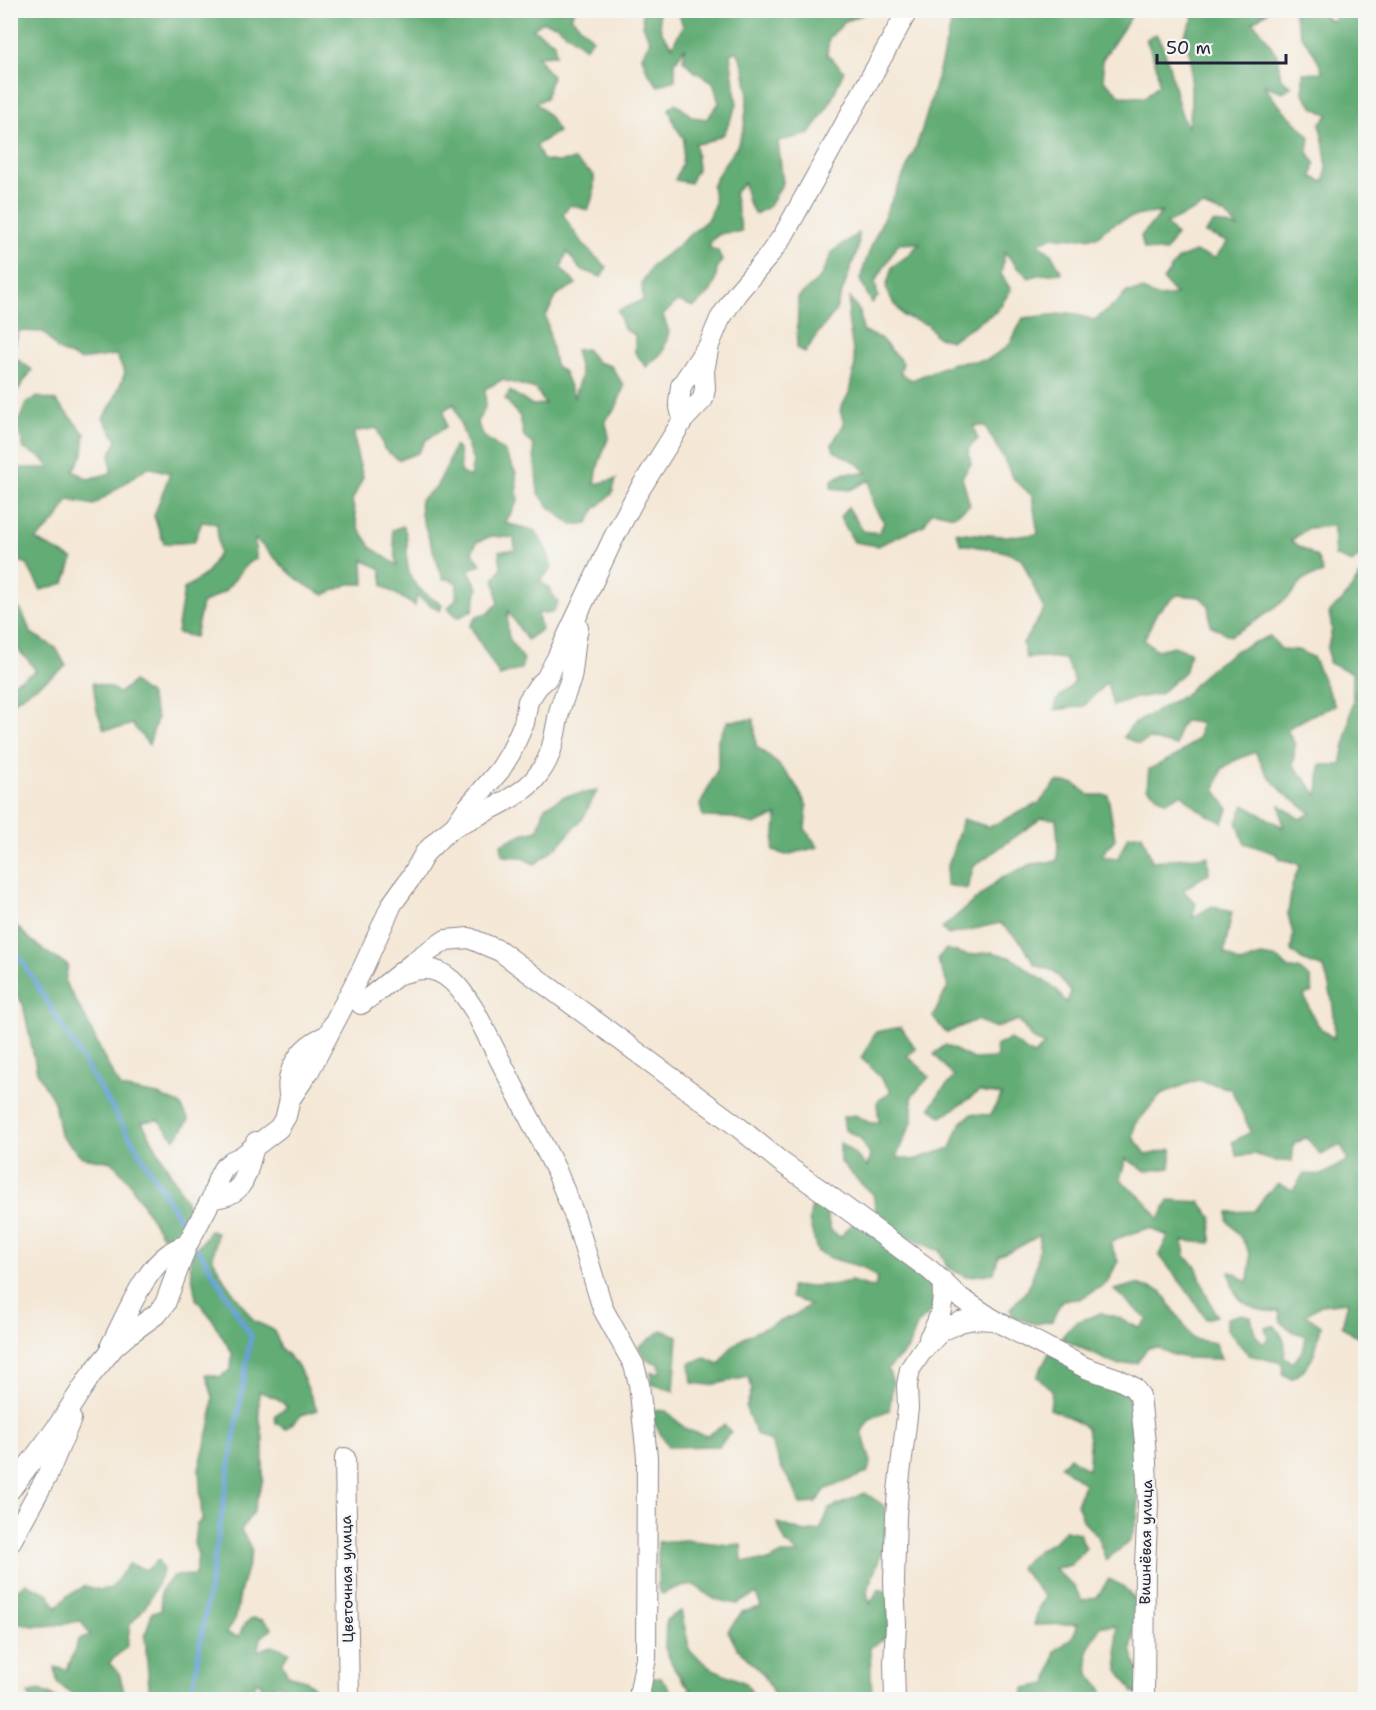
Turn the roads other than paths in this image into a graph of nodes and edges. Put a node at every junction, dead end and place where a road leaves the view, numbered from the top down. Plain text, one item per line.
1 (908, 10) edge
2 (582, 606) junction
3 (455, 826) junction
4 (376, 942) junction
5 (400, 974) junction
6 (361, 1004) junction
7 (327, 1035) junction
8 (187, 1245) junction
9 (942, 1281) junction
10 (994, 1320) junction
11 (921, 1351) junction
12 (105, 1358) junction
13 (91, 1375) junction
14 (345, 1458) dead end
15 (10, 1490) edge
16 (10, 1543) edge
17 (349, 1700) edge
18 (641, 1700) edge
19 (895, 1700) edge
20 (1144, 1700) edge

1 - 2 street
2 - 3 street
2 - 3 street
3 - 4 street
4 - 6 street
4 - 7 street
5 - 6 street
5 - 9 street
5 - 18 street
6 - 7 street
7 - 8 street
8 - 12 street
8 - 12 street
9 - 10 street
9 - 11 street
10 - 11 street
10 - 20 street, Вишнёвая улица
11 - 19 street
12 - 13 street
13 - 15 street
13 - 16 street
14 - 17 street, Цветочная улица

